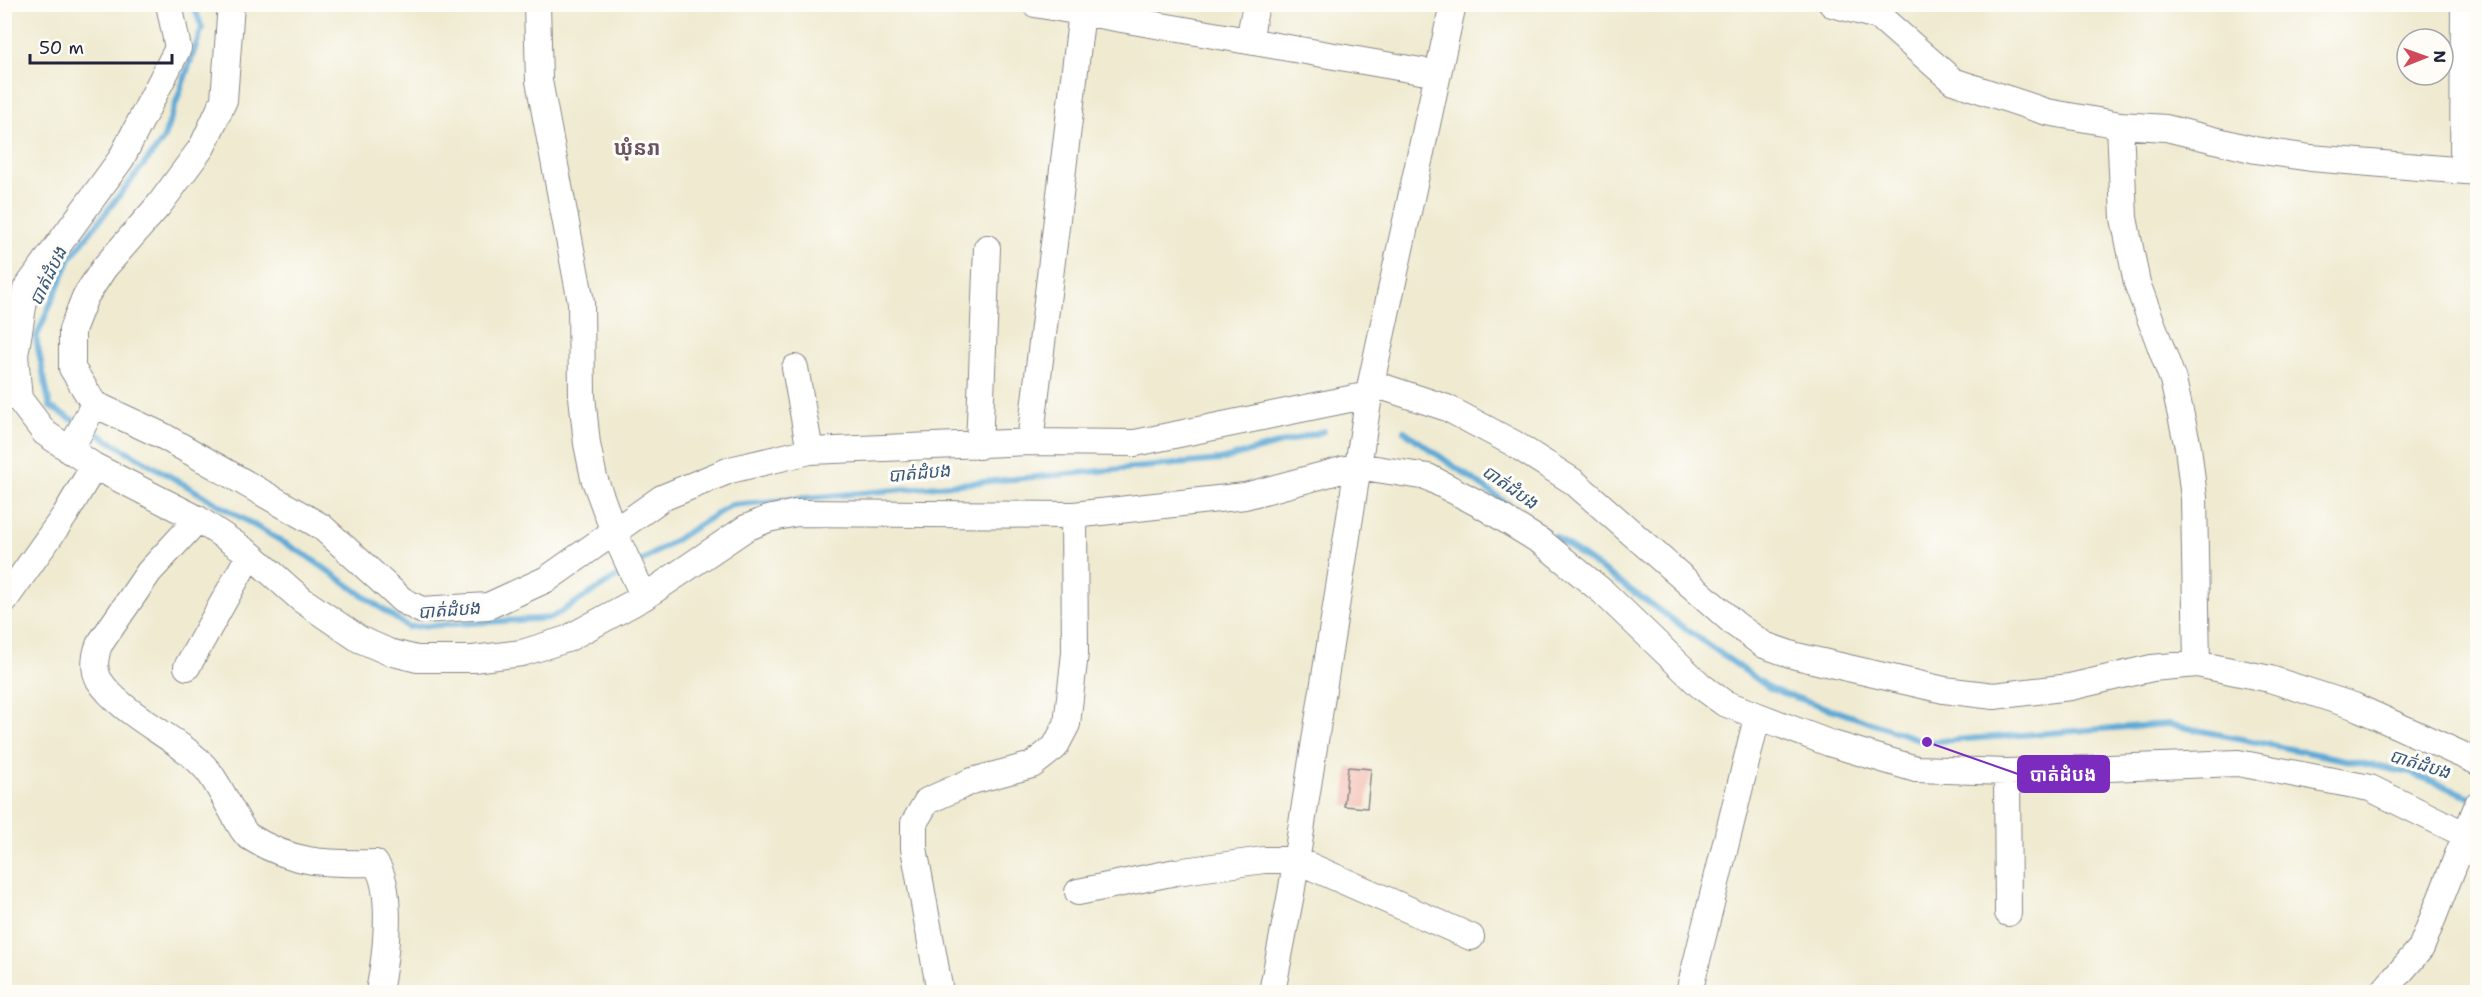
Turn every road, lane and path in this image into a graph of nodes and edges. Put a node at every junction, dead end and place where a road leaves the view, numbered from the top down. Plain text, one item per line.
1 (231, 4) edge
2 (537, 4) edge
3 (1035, 4) edge
4 (1256, 4) edge
5 (1453, 4) edge
6 (1832, 4) edge
7 (2464, 4) edge
8 (176, 8) edge
9 (1881, 11) edge
10 (1082, 12) junction
11 (1249, 41) junction
12 (1438, 74) junction
13 (2120, 125) junction
14 (2470, 172) edge
15 (987, 249) dead end
16 (795, 368) dead end
17 (1370, 389) junction
18 (83, 426) junction
19 (1030, 442) junction
20 (980, 446) junction
21 (810, 451) junction
22 (1357, 465) junction
23 (93, 466) junction
24 (1074, 515) junction
25 (198, 519) junction
26 (250, 554) junction
27 (629, 565) junction
28 (5, 600) edge
29 (2197, 664) junction
30 (187, 667) dead end
31 (1757, 718) junction
32 (2478, 762) edge
33 (2007, 772) junction
34 (2476, 807) edge
35 (2471, 836) edge
36 (1296, 860) junction
37 (1078, 892) dead end
38 (2008, 913) dead end
39 (1471, 938) dead end
40 (379, 993) edge
41 (940, 993) edge
42 (1272, 993) edge
43 (1689, 993) edge
44 (2383, 993) edge

1 - 18 street
2 - 27 street
3 - 10 street
4 - 11 street
5 - 12 street
6 - 9 street
7 - 14 street
8 - 18 street
9 - 13 street
10 - 11 street
10 - 19 street
11 - 12 street
12 - 17 street
13 - 14 street
13 - 29 street
15 - 20 street
16 - 21 street
17 - 19 street
17 - 22 street
17 - 29 street
18 - 23 street
18 - 27 street
19 - 20 street
20 - 21 street
21 - 27 street
22 - 24 street
22 - 31 street
22 - 36 street
23 - 25 street
23 - 28 street
24 - 27 street
24 - 41 street
25 - 26 street
25 - 40 street
26 - 27 street
26 - 30 street
29 - 32 street
31 - 33 street
31 - 43 street
33 - 35 street
33 - 38 street
34 - 35 street
35 - 44 street
36 - 37 street
36 - 39 street
36 - 42 street

